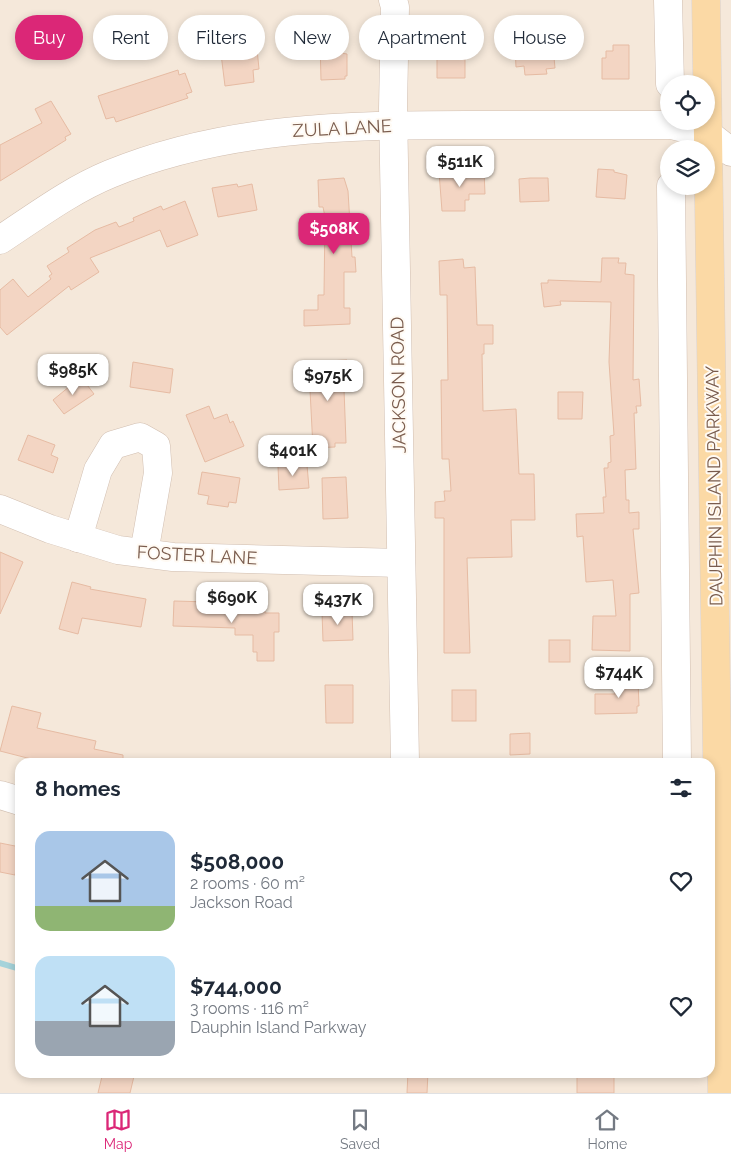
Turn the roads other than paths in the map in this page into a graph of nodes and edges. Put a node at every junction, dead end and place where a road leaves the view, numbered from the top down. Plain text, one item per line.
1 (668, 0) edge
2 (706, 0) edge
3 (395, 2) edge
4 (670, 75) edge
5 (394, 125) junction
6 (671, 132) edge
7 (708, 134) junction
8 (731, 152) edge
9 (671, 195) edge
10 (0, 240) edge
11 (723, 499) edge
12 (0, 509) edge
13 (78, 538) junction
14 (144, 553) junction
15 (401, 564) junction
16 (405, 758) edge
17 (677, 758) edge
18 (0, 795) edge
19 (15, 800) edge
20 (720, 844) edge
21 (722, 1093) edge

1 - 4 street
2 - 7 main road, DAUPHIN ISLAND PARKWAY
3 - 5 street, JACKSON ROAD
5 - 6 street, ZULA LANE
5 - 10 street, ZULA LANE
5 - 15 street, JACKSON ROAD
6 - 7 street, ZULA LANE
7 - 8 street, ZULA LANE
7 - 11 main road, DAUPHIN ISLAND PARKWAY
9 - 17 street
11 - 20 main road, DAUPHIN ISLAND PARKWAY
12 - 13 street, FOSTER LANE
13 - 14 street, FOSTER LANE
13 - 14 street
14 - 15 street, FOSTER LANE
15 - 16 street, JACKSON ROAD
18 - 19 street
20 - 21 main road, DAUPHIN ISLAND PARKWAY

